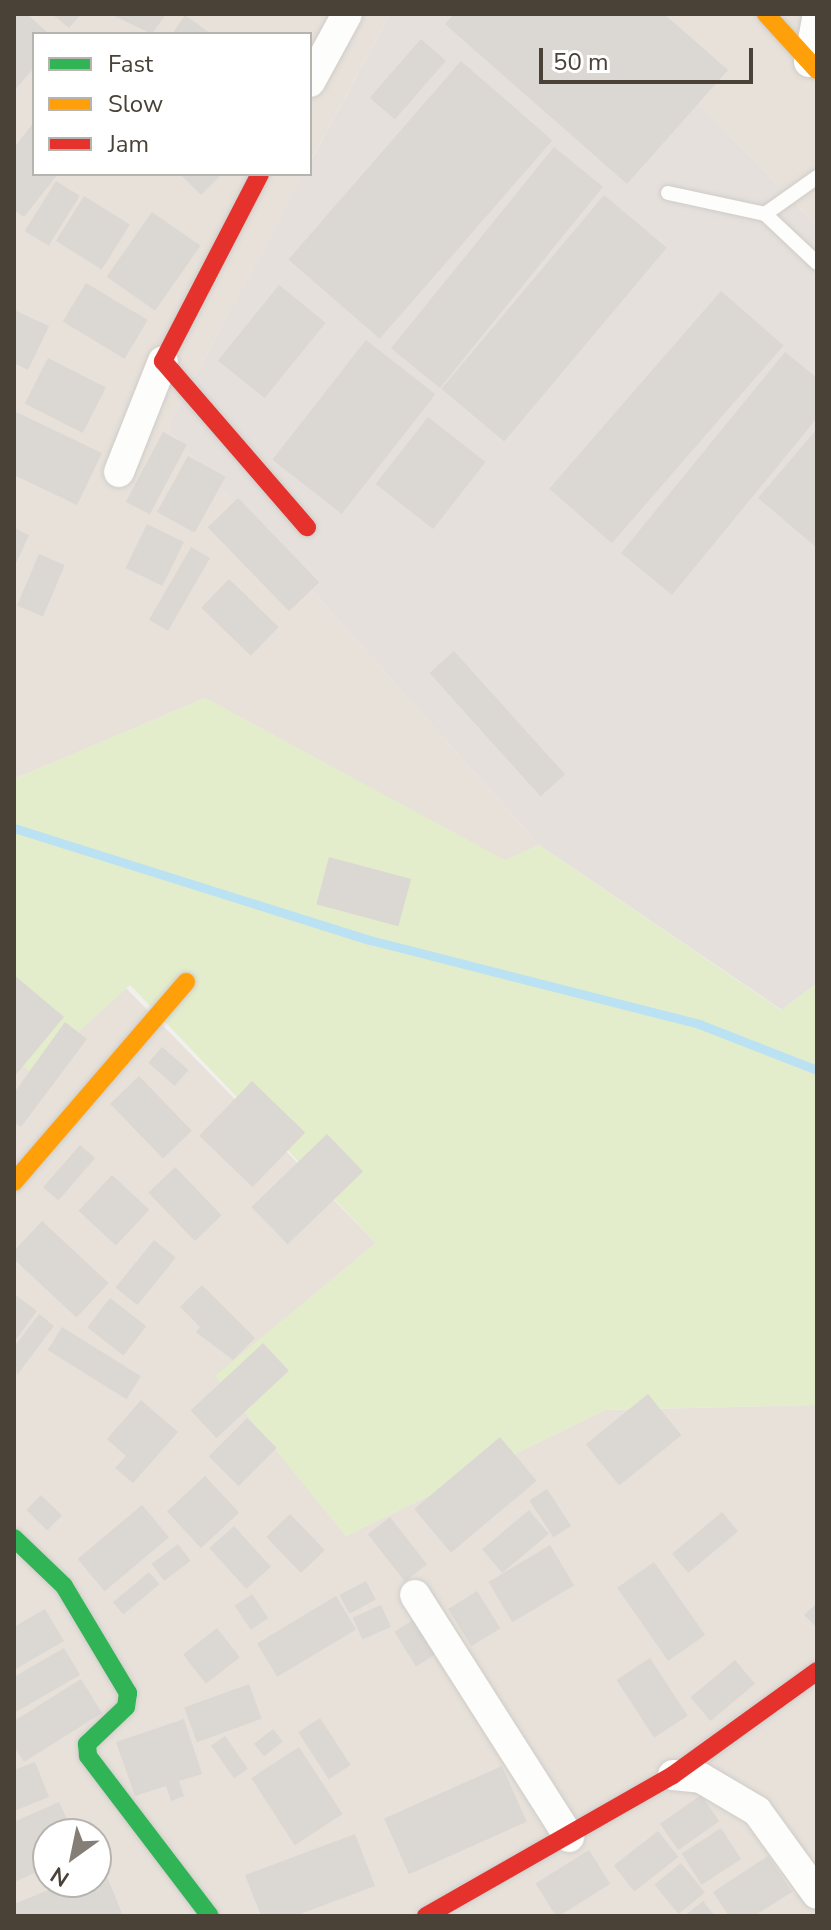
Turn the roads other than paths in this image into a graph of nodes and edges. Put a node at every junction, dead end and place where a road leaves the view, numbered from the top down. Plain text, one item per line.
1 (347, 14) edge
2 (766, 14) edge
3 (817, 19) edge
4 (813, 66) edge
5 (312, 78) edge
6 (259, 176) edge
7 (817, 177) edge
8 (668, 193) dead end
9 (765, 214) junction
10 (817, 263) edge
11 (163, 361) junction
12 (119, 472) dead end
13 (307, 527) dead end
14 (186, 982) dead end
15 (14, 1182) edge
16 (14, 1538) edge
17 (415, 1595) dead end
18 (817, 1671) edge
19 (673, 1775) junction
20 (569, 1837) junction
21 (817, 1894) edge
22 (210, 1916) edge
23 (426, 1916) edge

1 - 5 street
2 - 4 street
3 - 4 street
6 - 11 street
7 - 9 lane
8 - 9 lane
9 - 10 lane
11 - 12 street
11 - 13 street
14 - 15 street
16 - 22 street
17 - 20 street
18 - 19 street
19 - 20 street
19 - 21 street
20 - 23 street

